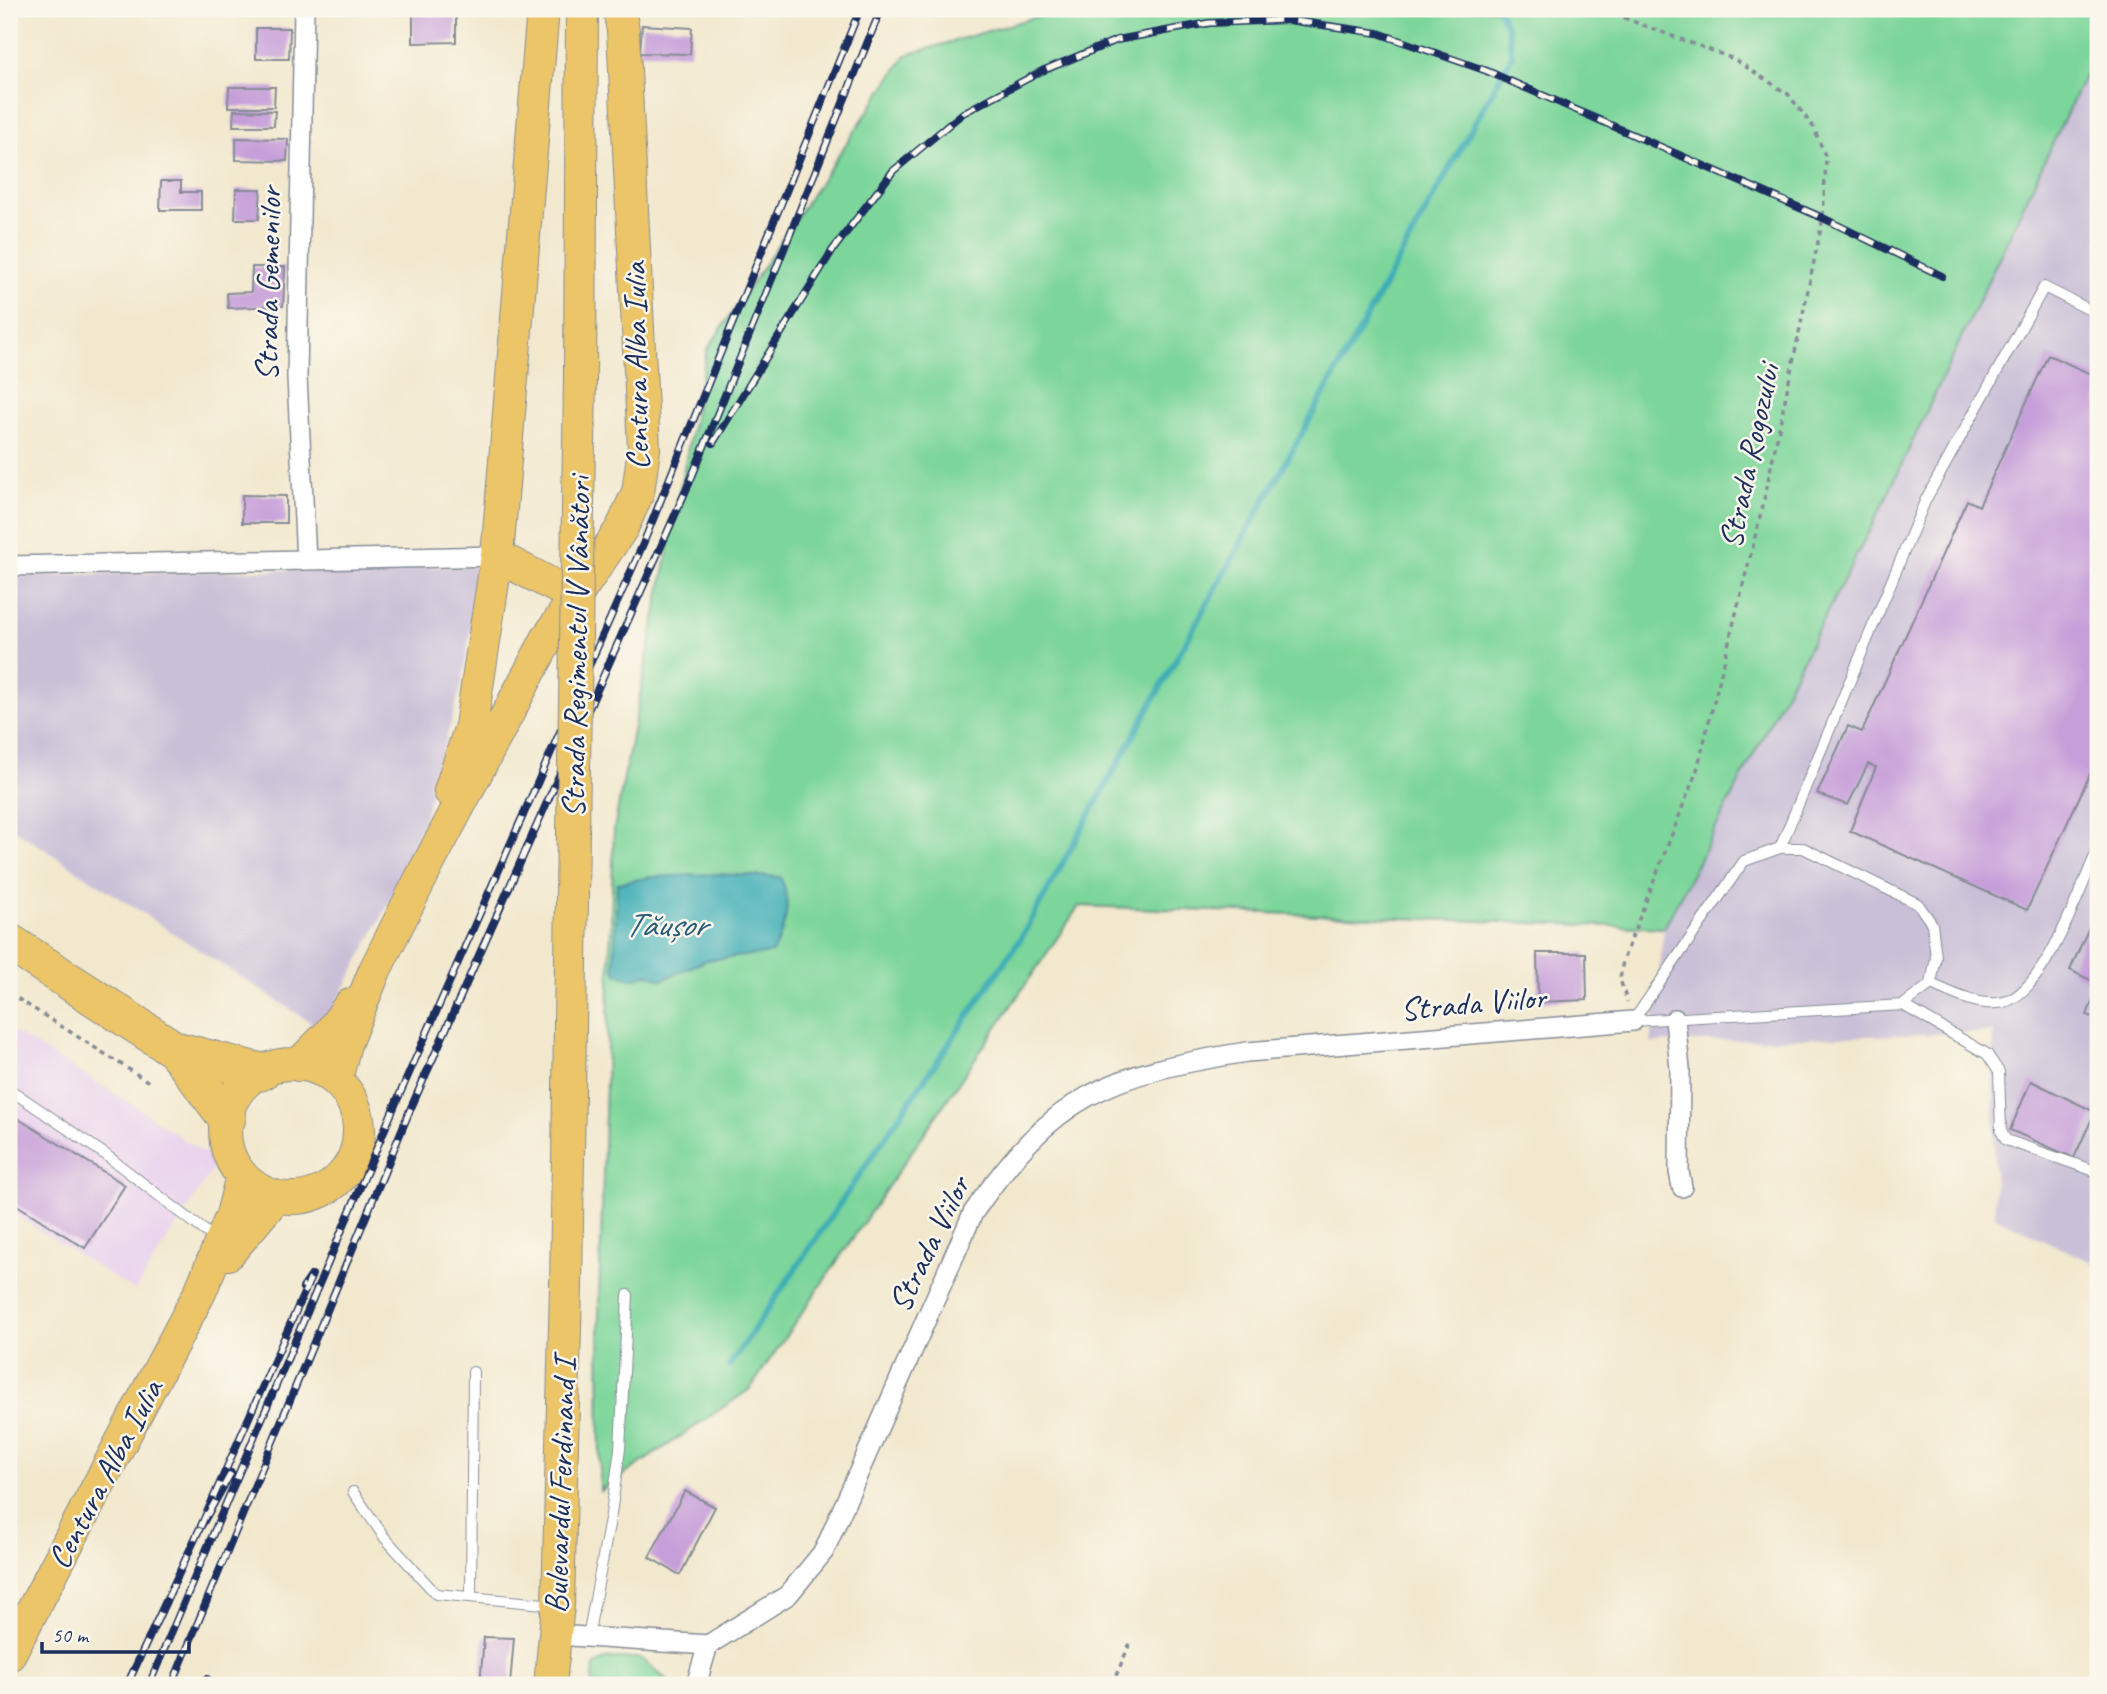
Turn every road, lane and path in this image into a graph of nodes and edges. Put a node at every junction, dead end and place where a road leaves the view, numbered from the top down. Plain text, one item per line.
1 (304, 9) edge
2 (543, 9) edge
3 (582, 9) edge
4 (618, 9) edge
5 (1606, 9) edge
6 (2098, 314) edge
7 (497, 556) junction
8 (306, 561) junction
9 (9, 566) edge
10 (574, 596) junction
11 (1780, 848) junction
12 (2098, 849) edge
13 (422, 876) junction
14 (9, 942) edge
15 (375, 970) junction
16 (1931, 984) junction
17 (9, 993) edge
18 (1903, 1005) junction
19 (1675, 1019) junction
20 (1633, 1021) junction
21 (175, 1050) junction
22 (299, 1065) junction
23 (261, 1072) junction
24 (337, 1080) junction
25 (152, 1084) dead end
26 (9, 1089) edge
27 (227, 1118) junction
28 (2098, 1172) edge
29 (242, 1176) junction
30 (1682, 1187) dead end
31 (276, 1197) junction
32 (221, 1244) junction
33 (566, 1286) joint
34 (201, 1292) junction
35 (628, 1295) dead end
36 (473, 1372) dead end
37 (353, 1492) dead end
38 (471, 1597) junction
39 (557, 1620) junction
40 (588, 1637) junction
41 (1131, 1641) dead end
42 (708, 1645) junction
43 (9, 1655) edge
44 (550, 1685) edge
45 (696, 1685) edge
46 (1112, 1685) edge

1 - 8 street, Strada Gemenilor
2 - 7 main road, Centura Alba Iulia
3 - 33 main road, Strada Regimentul V Vânători, bridge
4 - 10 main road, Centura Alba Iulia
5 - 20 path, Strada Rogozului
6 - 11 lane
7 - 8 street
7 - 10 main road
7 - 13 main road, Centura Alba Iulia
8 - 9 street
10 - 13 main road, Centura Alba Iulia
11 - 16 lane
11 - 20 lane
12 - 16 lane
13 - 15 main road, Centura Alba Iulia
14 - 21 highway
15 - 22 main road, Centura Alba Iulia
15 - 24 main road, Centura Alba Iulia
16 - 18 lane
17 - 25 path
18 - 19 lane
18 - 28 lane
19 - 20 lane
19 - 30 street
20 - 42 street, Strada Viilor
21 - 23 highway
21 - 27 highway
22 - 23 main road
22 - 24 main road
23 - 27 main road
24 - 31 main road
26 - 32 lane
27 - 29 main road
29 - 31 main road
29 - 32 main road, Centura Alba Iulia
31 - 34 main road, Centura Alba Iulia
32 - 34 main road, Centura Alba Iulia
33 - 39 main road, Bulevardul Ferdinand I
34 - 43 main road, Centura Alba Iulia
35 - 40 lane
36 - 38 lane
37 - 38 lane
38 - 39 lane
39 - 40 street
39 - 44 main road, Bulevardul Ferdinand I
40 - 42 street
41 - 46 path
42 - 45 street

